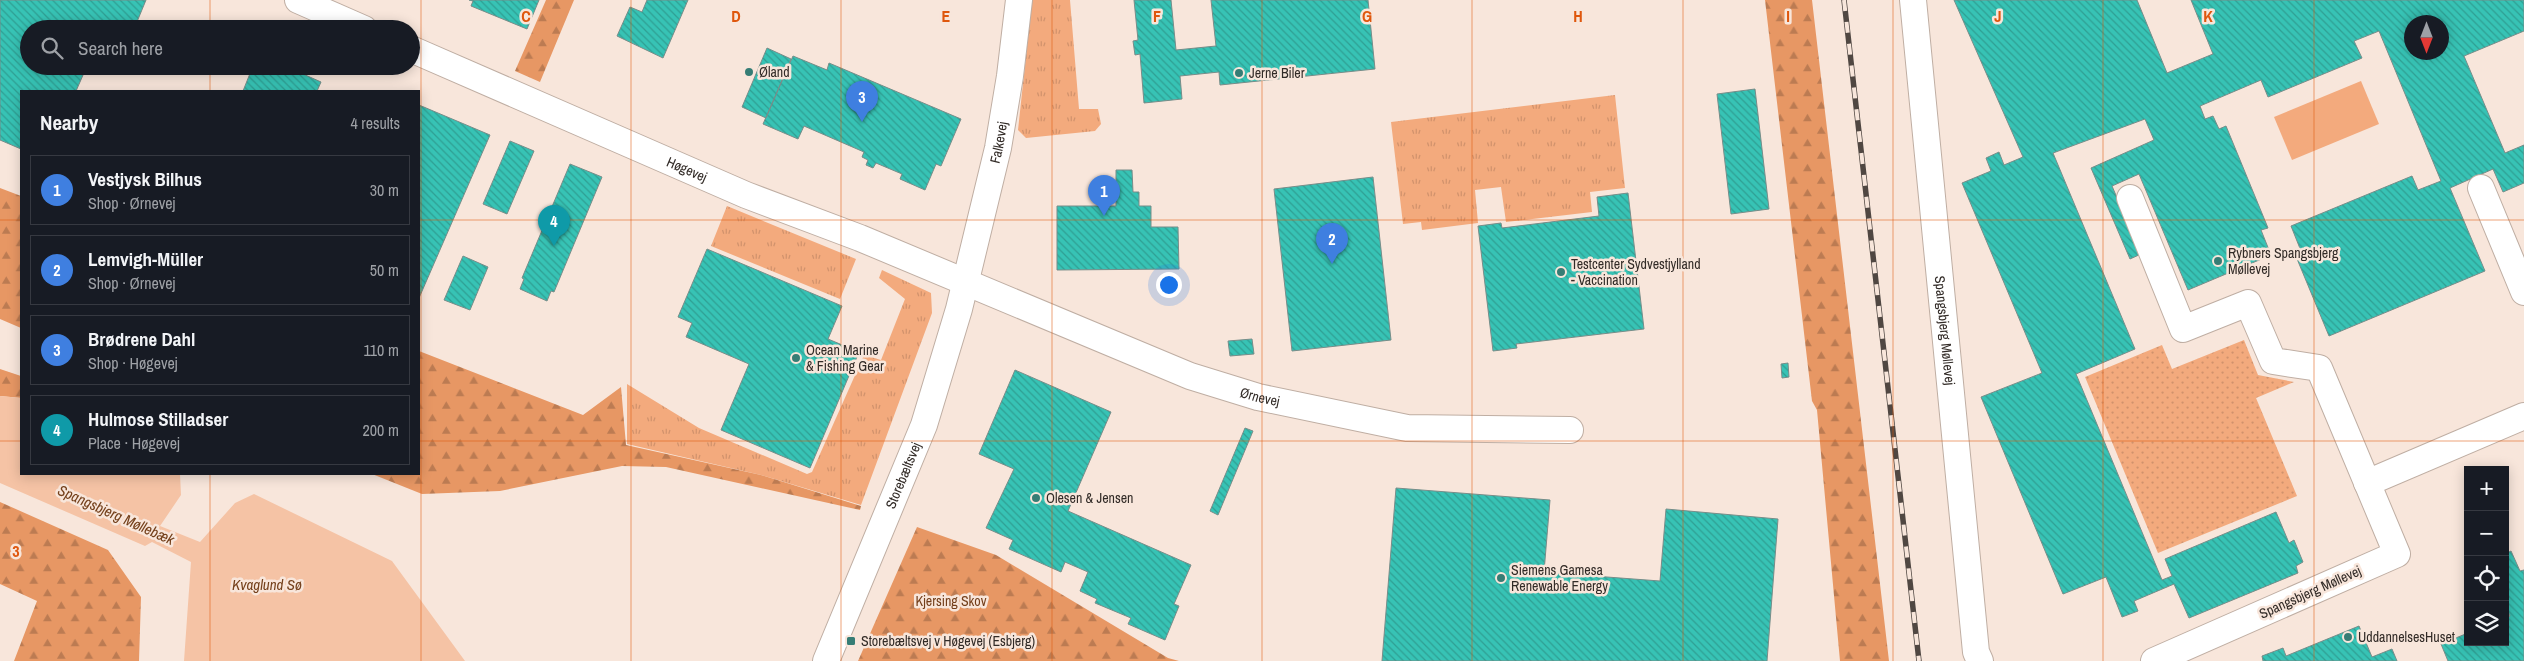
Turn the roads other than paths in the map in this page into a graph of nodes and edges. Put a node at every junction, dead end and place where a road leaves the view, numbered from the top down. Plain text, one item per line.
1 (298, 0) edge
2 (1019, 0) edge
3 (1913, 0) edge
4 (344, 20) edge
5 (420, 53) edge
6 (2481, 188) dead end
7 (2130, 198) dead end
8 (966, 284) junction
9 (2524, 292) edge
10 (2524, 416) edge
11 (1570, 430) dead end
12 (2368, 483) junction
13 (826, 661) edge
14 (1980, 661) edge
15 (2154, 661) edge

1 - 4 street
2 - 8 street, Falkevej
3 - 14 street, Spangsbjerg Møllevej
5 - 8 street, Høgevej
6 - 9 street
7 - 12 street, Spangsbjerg Møllevej
8 - 11 street, Ørnevej
8 - 13 street, Storebæltsvej
10 - 12 street
12 - 15 street, Spangsbjerg Møllevej

